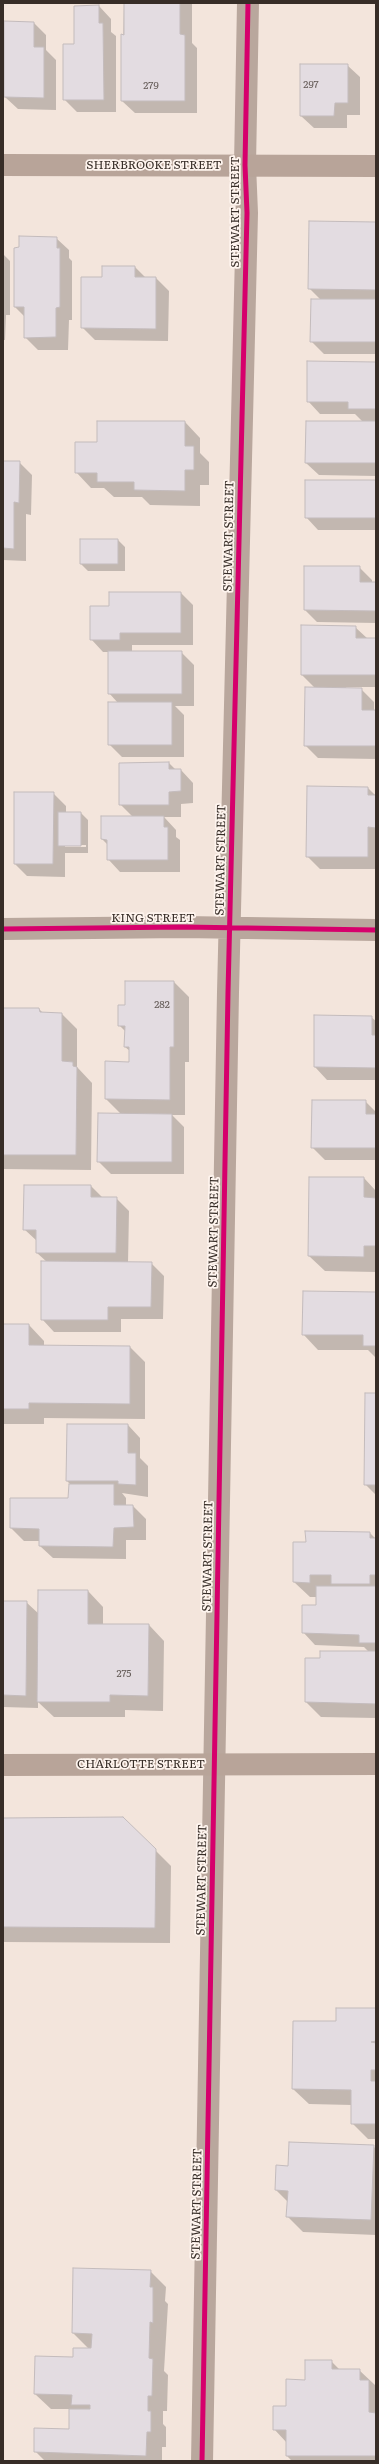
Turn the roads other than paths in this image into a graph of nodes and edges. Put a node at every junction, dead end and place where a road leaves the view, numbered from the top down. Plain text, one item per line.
1 (248, 3) edge
2 (3, 165) edge
3 (245, 165) junction
4 (376, 166) edge
5 (229, 928) junction
6 (3, 929) edge
7 (376, 930) edge
8 (3, 1764) edge
9 (214, 1764) junction
10 (376, 1764) edge
11 (202, 2461) edge

1 - 3 street, STEWART STREET
2 - 3 main road, SHERBROOKE STREET
3 - 4 main road, SHERBROOKE STREET
3 - 5 street, STEWART STREET
5 - 6 street, KING STREET
5 - 7 street, KING STREET
5 - 9 street, STEWART STREET
8 - 9 main road, CHARLOTTE STREET
9 - 10 main road, CHARLOTTE STREET
9 - 11 street, STEWART STREET

